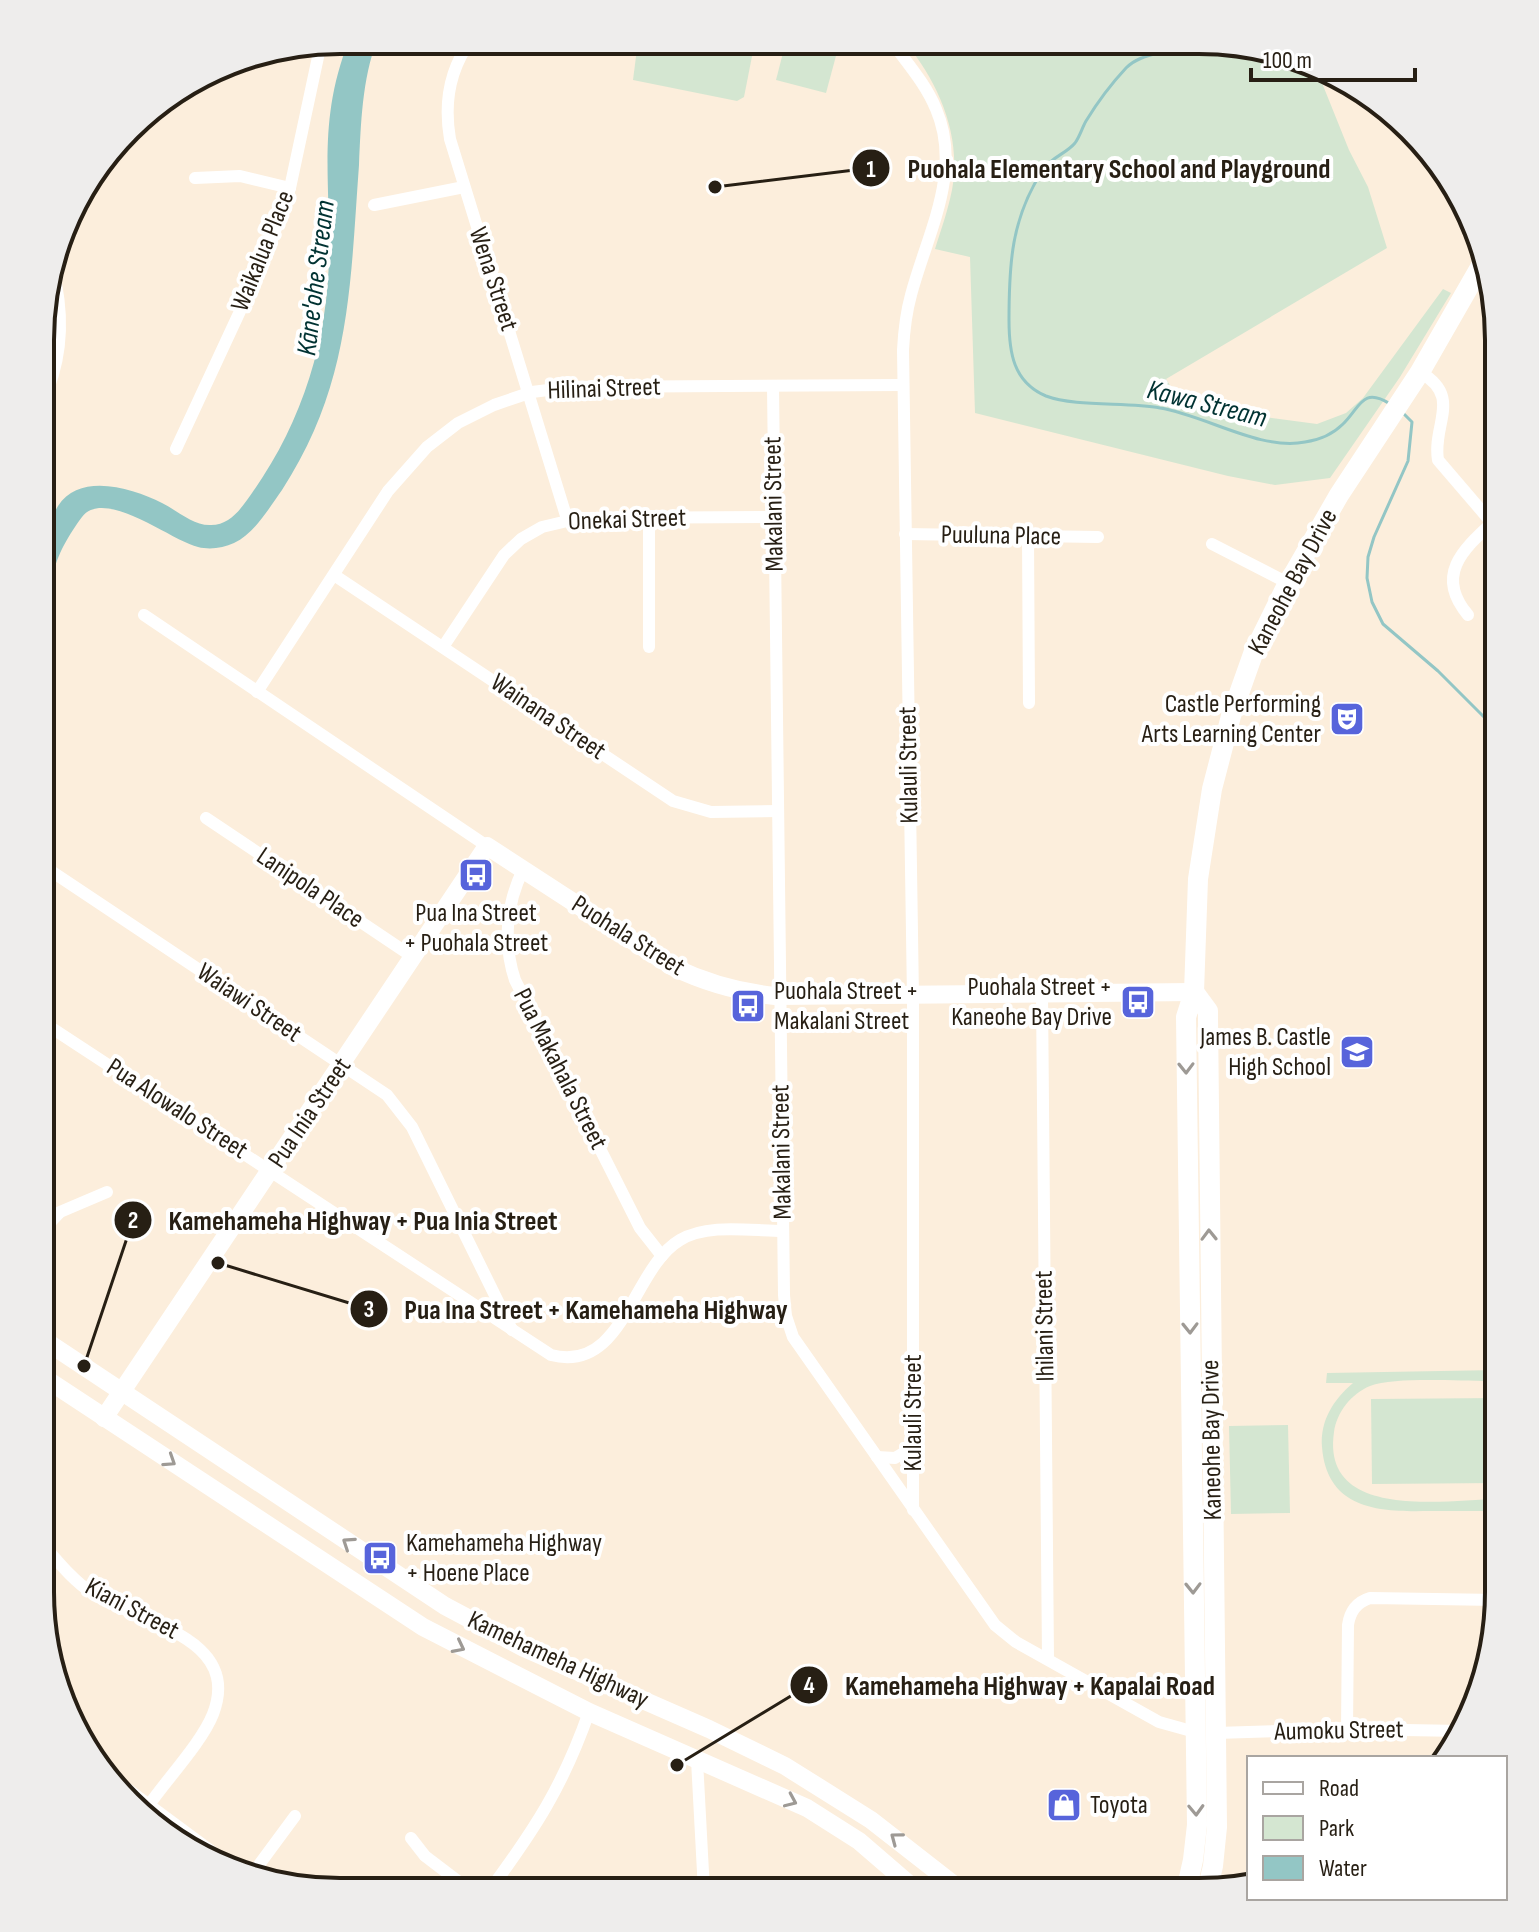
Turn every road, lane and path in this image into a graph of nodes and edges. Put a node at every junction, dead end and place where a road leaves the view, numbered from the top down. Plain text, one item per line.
1 (901, 54) edge
2 (318, 55) edge
3 (462, 55) edge
4 (195, 178) dead end
5 (464, 187) junction
6 (290, 188) junction
7 (374, 205) dead end
8 (1477, 273) edge
9 (57, 294) edge
10 (54, 372) edge
11 (1420, 372) junction
12 (902, 385) junction
13 (773, 386) junction
14 (529, 393) junction
15 (176, 449) dead end
16 (1485, 513) edge
17 (775, 517) junction
18 (649, 518) junction
19 (567, 519) junction
20 (1485, 533) edge
21 (905, 534) junction
22 (1028, 537) junction
23 (1098, 537) dead end
24 (1212, 544) dead end
25 (334, 575) junction
26 (1288, 583) junction
27 (144, 615) dead end
28 (1468, 615) dead end
29 (443, 647) junction
30 (649, 647) dead end
31 (257, 692) junction
32 (1029, 703) dead end
33 (778, 811) junction
34 (206, 818) dead end
35 (487, 846) junction
36 (523, 870) junction
37 (54, 873) edge
38 (413, 957) junction
39 (1194, 992) junction
40 (912, 994) junction
41 (1042, 994) junction
42 (781, 995) junction
43 (54, 1030) edge
44 (342, 1065) junction
45 (272, 1170) junction
46 (107, 1192) dead end
47 (54, 1218) edge
48 (783, 1231) junction
49 (662, 1256) junction
50 (514, 1332) junction
51 (54, 1347) edge
52 (54, 1384) edge
53 (123, 1393) junction
54 (104, 1418) junction
55 (913, 1447) junction
56 (877, 1457) junction
57 (913, 1510) junction
58 (54, 1556) edge
59 (1485, 1600) edge
60 (438, 1602) junction
61 (418, 1624) junction
62 (1048, 1659) junction
63 (589, 1712) junction
64 (709, 1729) junction
65 (1347, 1729) junction
66 (1449, 1731) edge
67 (1205, 1733) junction
68 (697, 1760) junction
69 (149, 1805) joint
70 (295, 1816) dead end
71 (195, 1838) edge
72 (411, 1838) dead end
73 (256, 1865) edge
74 (901, 1877) edge
75 (941, 1877) edge
76 (1189, 1877) edge
77 (1210, 1877) edge
78 (454, 1878) edge
79 (498, 1878) edge
80 (703, 1878) edge

1 - 12 street, Kulauli Street
2 - 6 street, Waikalua Place
3 - 5 street, Wena Street
4 - 6 street
5 - 7 street
5 - 14 street, Wena Street
6 - 15 street, Waikalua Place
8 - 11 main road, Kaneohe Bay Drive
9 - 10 street
11 - 16 street
11 - 26 main road, Kaneohe Bay Drive
12 - 13 street, Hilinai Street
12 - 21 street, Kulauli Street
13 - 14 street, Hilinai Street
13 - 17 street, Makalani Street
14 - 19 street, Wena Street
14 - 25 street, Hilinai Street
17 - 18 street, Onekai Street
17 - 33 street, Makalani Street
18 - 19 street, Onekai Street
18 - 30 street
19 - 29 street, Onekai Street
20 - 28 street
21 - 22 street, Puuluna Place
21 - 40 street, Kulauli Street
22 - 23 street, Puuluna Place
22 - 32 street
24 - 26 street
25 - 29 street, Wainana Street
25 - 31 street, Hilinai Street
26 - 39 main road, Kaneohe Bay Drive
27 - 31 street, Puohala Street
29 - 33 street, Wainana Street
31 - 35 street, Puohala Street
33 - 42 street, Makalani Street
34 - 38 street, Lanipola Place
35 - 36 main road, Puohala Street
35 - 38 main road, Pua Inia Street
36 - 42 main road, Puohala Street
36 - 49 street, Pua Makahala Street
37 - 44 street, Waiawi Street
38 - 44 main road, Pua Inia Street
39 - 41 main road, Puohala Street
39 - 67 main road, Kaneohe Bay Drive
40 - 41 main road, Puohala Street
40 - 42 main road, Puohala Street
40 - 55 street, Kulauli Street
41 - 62 street, Ihilani Street
42 - 48 street, Makalani Street
43 - 45 street, Pua Alowalo Street
44 - 45 main road, Pua Inia Street
44 - 50 street, Waiawi Street
45 - 50 street, Pua Alowalo Street
45 - 53 main road, Pua Inia Street
46 - 47 street
48 - 49 street, Pua Alowalo Street
48 - 56 street, Makalani Street
49 - 50 street, Pua Alowalo Street
51 - 53 main road, Kamehameha Highway
52 - 54 main road, Kamehameha Highway
53 - 54 main road, Pua Inia Street
60 -> 53 main road, Kamehameha Highway
54 -> 61 main road, Kamehameha Highway
55 - 56 street
55 - 57 street, Kulauli Street
56 - 57 street, Makalani Street
57 - 62 street, Makalani Street
58 - 69 street, Kiani Street
59 - 65 street
60 - 61 main road
60 - 64 main road, Kamehameha Highway
61 -> 63 main road, Kamehameha Highway
62 - 67 street, Makalani Street
63 - 68 main road, Kamehameha Highway
63 - 79 street
64 - 68 main road
75 -> 64 main road, Kamehameha Highway
65 - 66 street, Aumoku Street
65 - 67 street, Aumoku Street
67 -> 76 main road, Kaneohe Bay Drive
67 - 77 main road, Kaneohe Bay Drive
68 -> 74 main road, Kamehameha Highway
68 - 80 street
69 - 71 street
70 - 73 street
72 - 78 street

